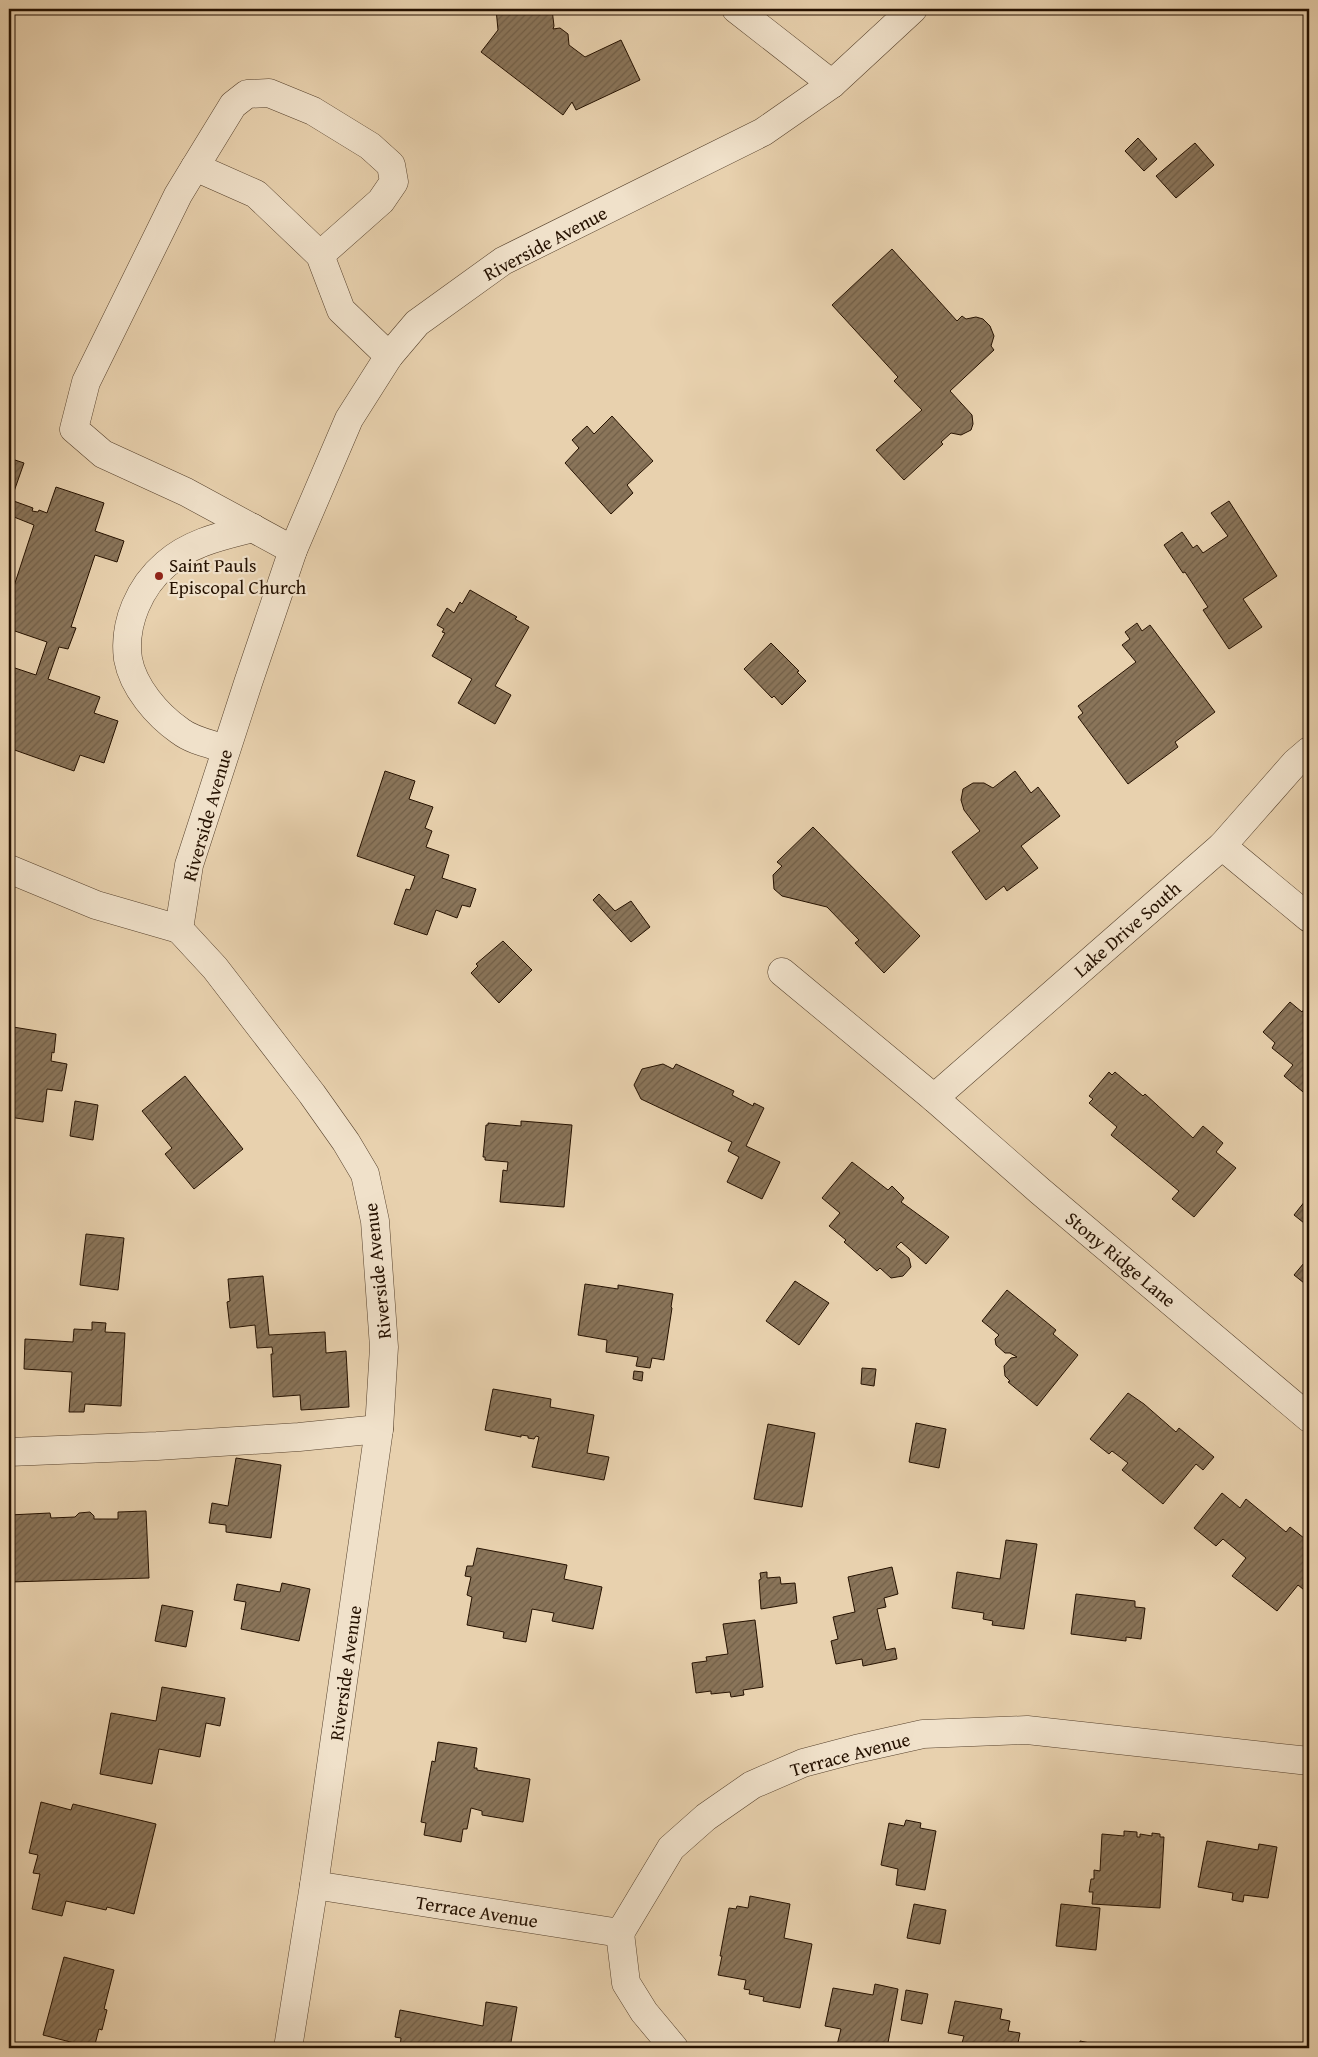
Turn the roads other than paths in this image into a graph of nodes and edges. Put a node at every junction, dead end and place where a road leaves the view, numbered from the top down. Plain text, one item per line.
1 (736, 9) edge
2 (912, 9) edge
3 (832, 84) junction
4 (195, 167) junction
5 (320, 255) junction
6 (389, 356) junction
7 (253, 528) junction
8 (293, 550) junction
9 (226, 749) junction
10 (1309, 751) edge
11 (1222, 846) junction
12 (9, 869) edge
13 (1309, 918) edge
14 (179, 929) junction
15 (782, 972) dead end
16 (934, 1098) junction
17 (1309, 1418) edge
18 (379, 1429) junction
19 (9, 1452) edge
20 (1309, 1761) edge
21 (314, 1885) junction
22 (620, 1933) junction
23 (288, 2048) edge
24 (674, 2048) edge

1 - 3 street
2 - 3 street, Riverside Avenue
3 - 6 street, Riverside Avenue
4 - 5 street
4 - 5 street
4 - 7 street
5 - 6 street
6 - 8 street, Riverside Avenue
7 - 8 street
7 - 9 street
8 - 9 street, Riverside Avenue
9 - 14 street, Riverside Avenue
10 - 11 street, Lake Drive South
11 - 13 street
11 - 16 street, Lake Drive South
12 - 14 street
14 - 18 street, Riverside Avenue
15 - 16 street, Stony Ridge Lane
16 - 17 street, Stony Ridge Lane
18 - 19 street
18 - 21 street, Riverside Avenue
20 - 22 street, Terrace Avenue
21 - 22 street, Terrace Avenue
21 - 23 street, Riverside Avenue
22 - 24 street

